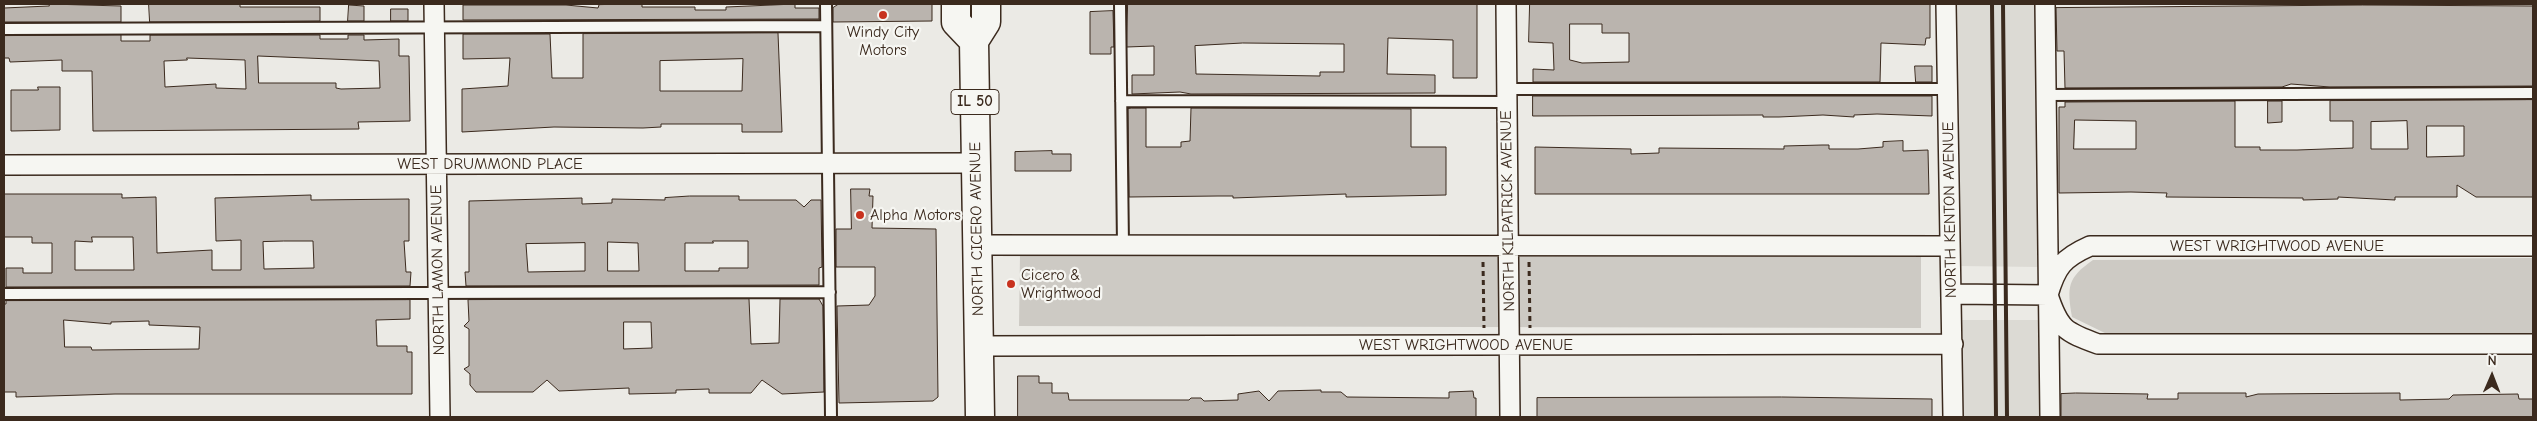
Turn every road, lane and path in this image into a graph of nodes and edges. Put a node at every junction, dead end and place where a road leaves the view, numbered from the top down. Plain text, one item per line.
1 (434, 4) edge
2 (826, 4) edge
3 (956, 4) edge
4 (986, 4) edge
5 (1120, 4) edge
6 (1506, 4) edge
7 (1946, 4) edge
8 (2045, 4) edge
9 (826, 26) junction
10 (434, 28) junction
11 (4, 29) edge
12 (974, 41) junction
13 (1948, 90) junction
14 (2533, 93) edge
15 (2046, 95) junction
16 (1507, 96) junction
17 (1122, 101) junction
18 (436, 164) junction
19 (828, 164) junction
20 (976, 164) junction
21 (4, 165) edge
22 (978, 245) junction
23 (1123, 245) junction
24 (1509, 246) junction
25 (1950, 246) junction
26 (2533, 246) edge
27 (1483, 256) dead end
28 (1529, 256) dead end
29 (438, 292) junction
30 (830, 292) junction
31 (4, 294) edge
32 (1952, 294) junction
33 (2048, 295) junction
34 (1484, 332) dead end
35 (1530, 332) dead end
36 (1953, 344) junction
37 (2533, 344) edge
38 (1510, 345) junction
39 (979, 346) junction
40 (440, 417) edge
41 (832, 417) edge
42 (980, 417) edge
43 (1510, 417) edge
44 (1953, 417) edge
45 (2050, 417) edge

1 - 10 street, NORTH LAMON AVENUE
2 - 9 lane
3 - 12 main road
4 - 12 main road
5 - 17 lane
6 - 16 street, NORTH KILPATRICK AVENUE
7 - 13 street, NORTH KENTON AVENUE
8 - 15 street
9 - 10 lane
9 - 19 lane
10 - 11 lane
10 - 18 street, NORTH LAMON AVENUE
12 - 20 main road, NORTH CICERO AVENUE / IL 50
13 - 16 lane
13 - 25 street, NORTH KENTON AVENUE
14 - 15 lane
15 - 33 street
16 - 17 lane
16 - 24 street, NORTH KILPATRICK AVENUE
17 - 23 lane
18 - 19 street, WEST DRUMMOND PLACE
18 - 21 street, WEST DRUMMOND PLACE
18 - 29 street, NORTH LAMON AVENUE
19 - 20 street, WEST DRUMMOND PLACE
19 - 30 lane
20 - 22 main road, NORTH CICERO AVENUE / IL 50
22 - 23 street
22 - 39 main road, NORTH CICERO AVENUE / IL 50
23 - 24 street
24 - 25 street
24 - 38 street, NORTH KILPATRICK AVENUE
25 - 32 street, NORTH KENTON AVENUE
26 - 33 street, WEST WRIGHTWOOD AVENUE
27 - 34 path
28 - 35 path
29 - 30 lane
29 - 31 lane
29 - 40 street, NORTH LAMON AVENUE
30 - 41 lane
32 - 33 street
32 - 36 street, NORTH KENTON AVENUE
33 - 37 street
33 - 45 street
36 - 38 street, WEST WRIGHTWOOD AVENUE
36 - 44 street, NORTH KENTON AVENUE
38 - 39 street, WEST WRIGHTWOOD AVENUE
38 - 43 street, NORTH KILPATRICK AVENUE
39 - 42 main road, NORTH CICERO AVENUE / IL 50

